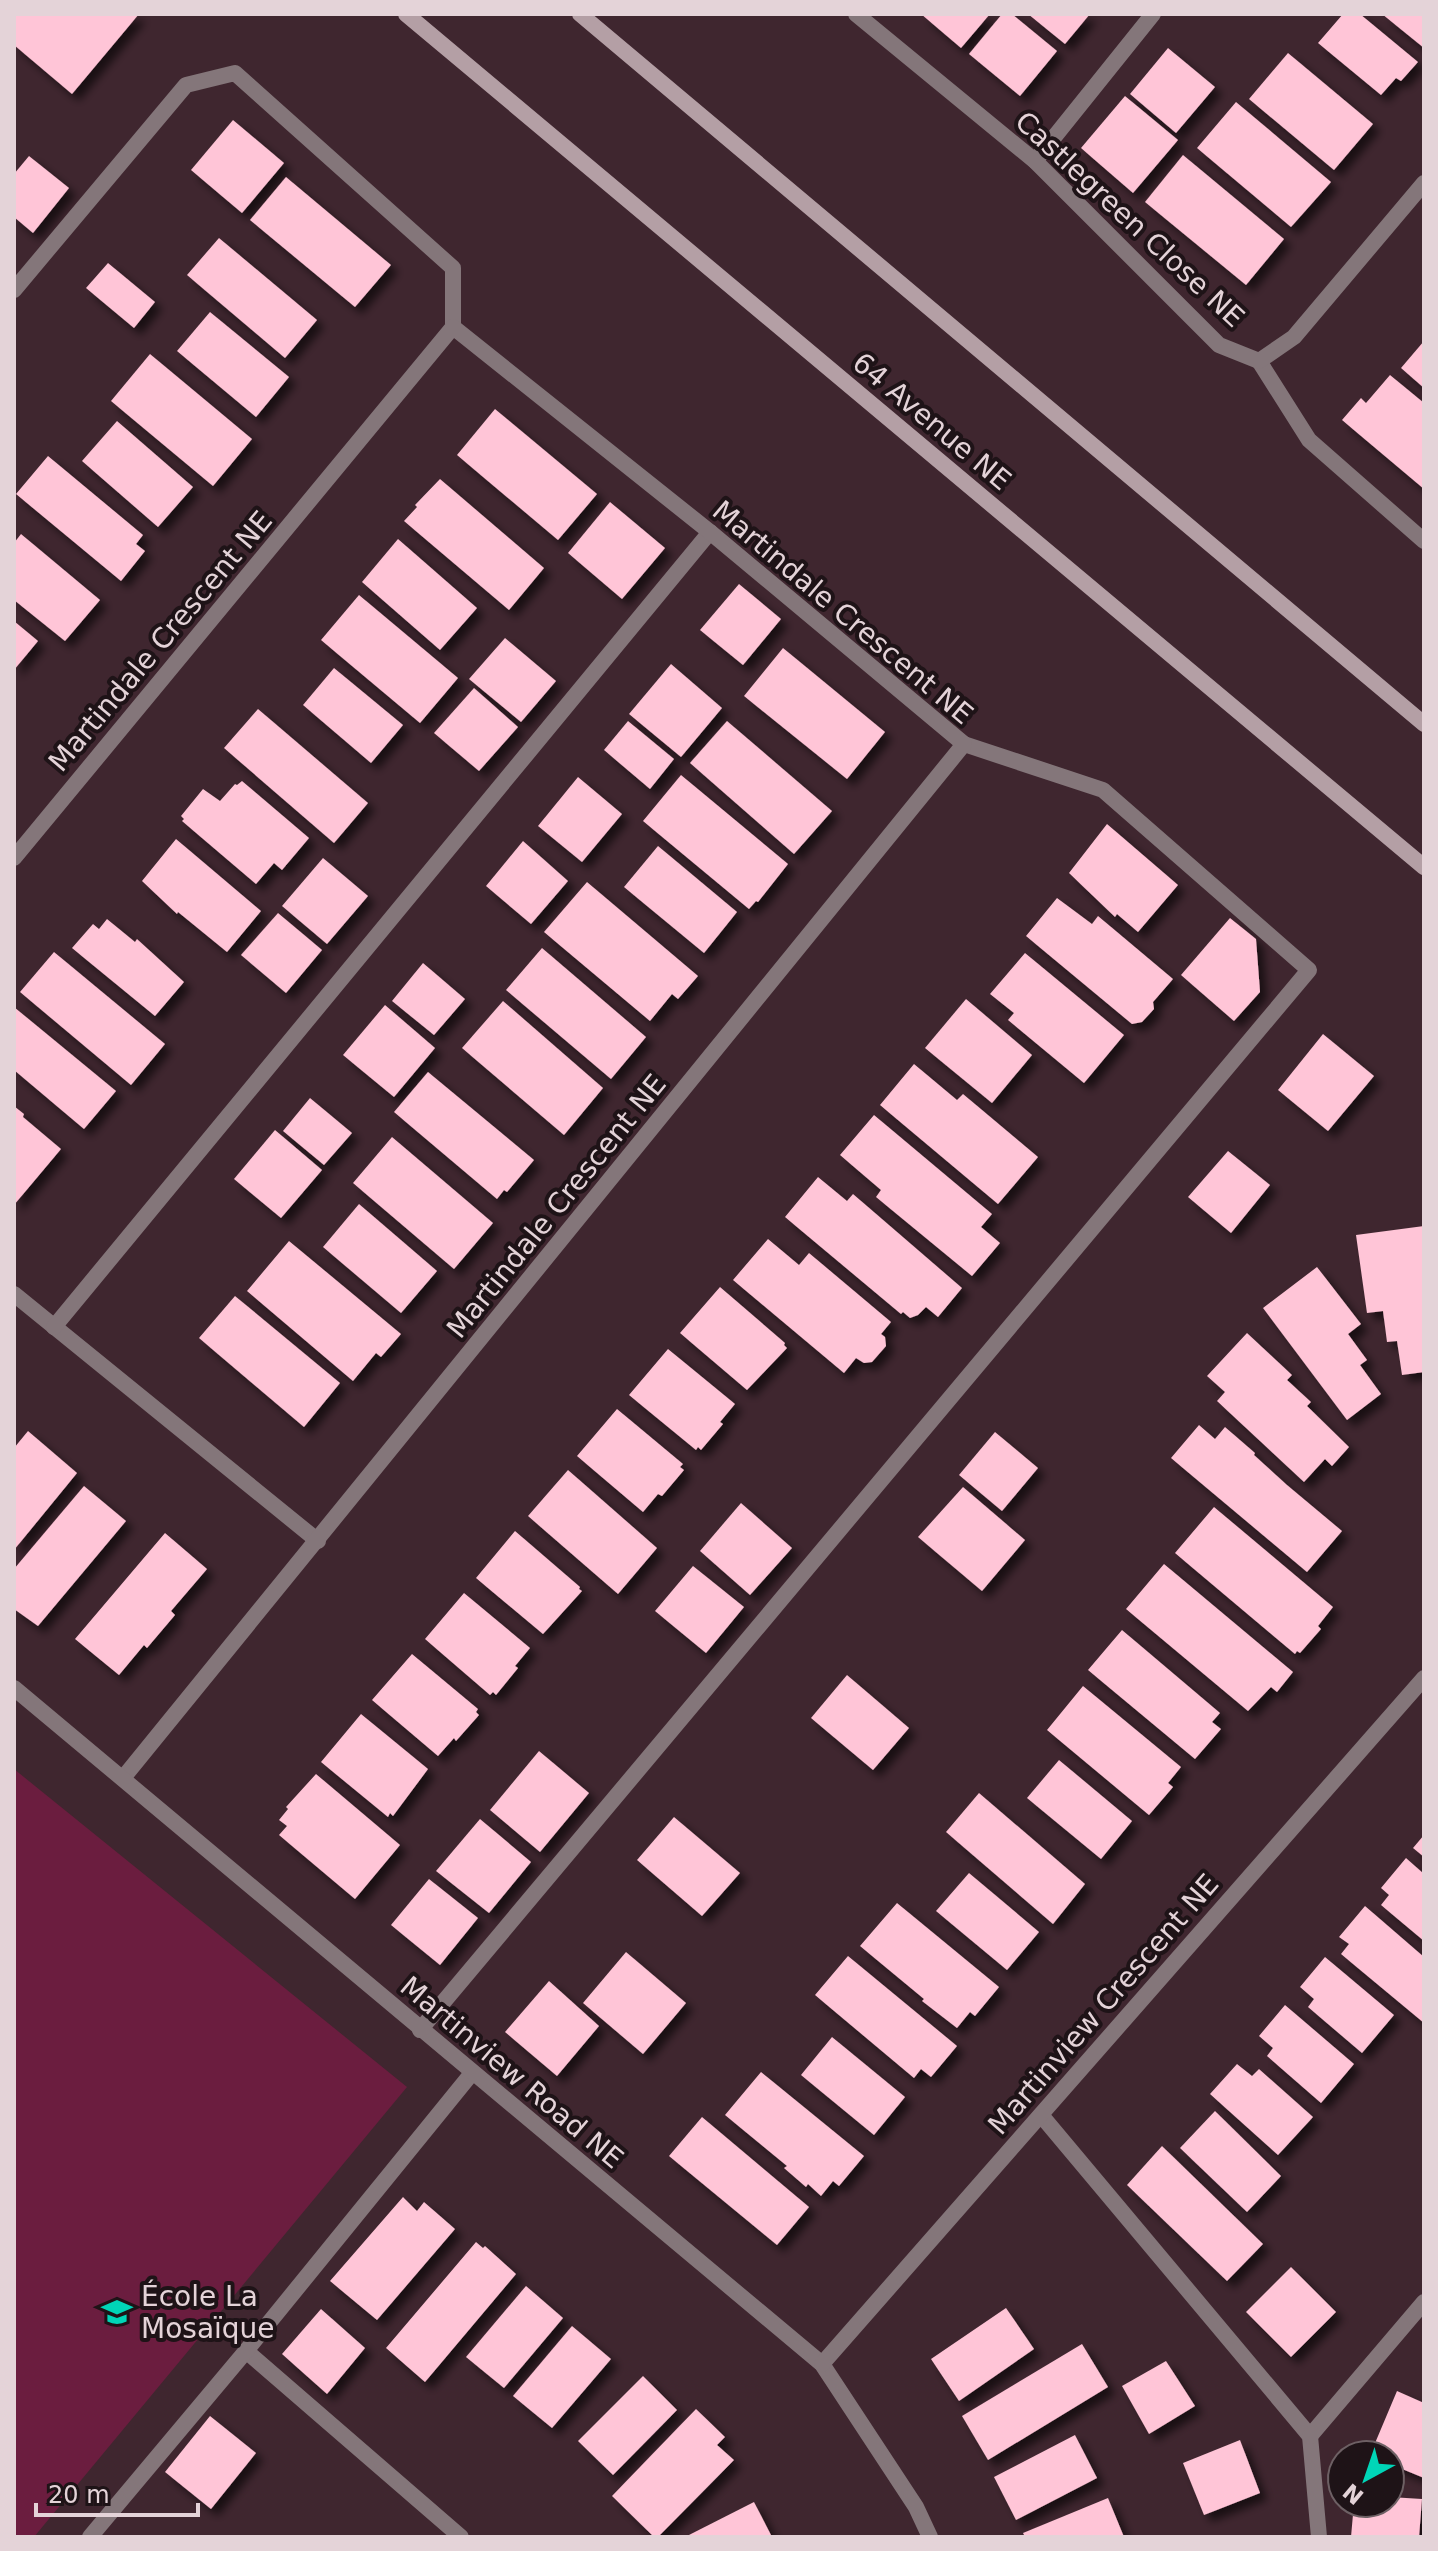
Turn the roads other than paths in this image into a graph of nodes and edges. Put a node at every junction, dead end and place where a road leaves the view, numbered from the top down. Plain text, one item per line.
1 (406, 14) edge
2 (580, 14) edge
3 (856, 14) edge
4 (1153, 14) edge
5 (1035, 161) junction
6 (1424, 183) edge
7 (14, 290) edge
8 (453, 327) junction
9 (1259, 361) junction
10 (710, 532) junction
11 (1424, 541) edge
12 (1424, 724) edge
13 (964, 744) junction
14 (14, 858) edge
15 (1424, 867) edge
16 (14, 1294) edge
17 (54, 1327) junction
18 (318, 1541) junction
19 (1424, 1678) edge
20 (14, 1688) edge
21 (123, 1778) junction
22 (420, 2030) junction
23 (472, 2073) junction
24 (1041, 2115) junction
25 (1424, 2302) edge
26 (246, 2351) junction
27 (822, 2364) junction
28 (1310, 2436) junction
29 (90, 2537) edge
30 (461, 2537) edge
31 (930, 2537) edge
32 (1319, 2537) edge

1 - 15 main road, 64 Avenue NE
2 - 12 main road
3 - 5 street, Castlegreen Close NE
4 - 5 street
5 - 9 street, Castlegreen Close NE
6 - 9 street, Castlegreen Close NE
7 - 8 street
8 - 10 street, Martindale Crescent NE
8 - 14 street, Martindale Crescent NE
9 - 11 street
10 - 13 street, Martindale Crescent NE
10 - 17 street
13 - 18 street, Martindale Crescent NE
13 - 22 street
16 - 17 street
17 - 18 street
18 - 21 street, Martindale Crescent NE
19 - 24 street, Martinview Crescent NE
20 - 21 street, Martinview Road NE
21 - 22 street, Martinview Road NE
22 - 23 street, Martinview Road NE
23 - 26 street
23 - 27 street, Martinview Road NE
24 - 27 street, Martinview Crescent NE
24 - 28 street
25 - 28 street
26 - 29 street
26 - 30 street
27 - 31 street, Martinview Road NE
28 - 32 street

